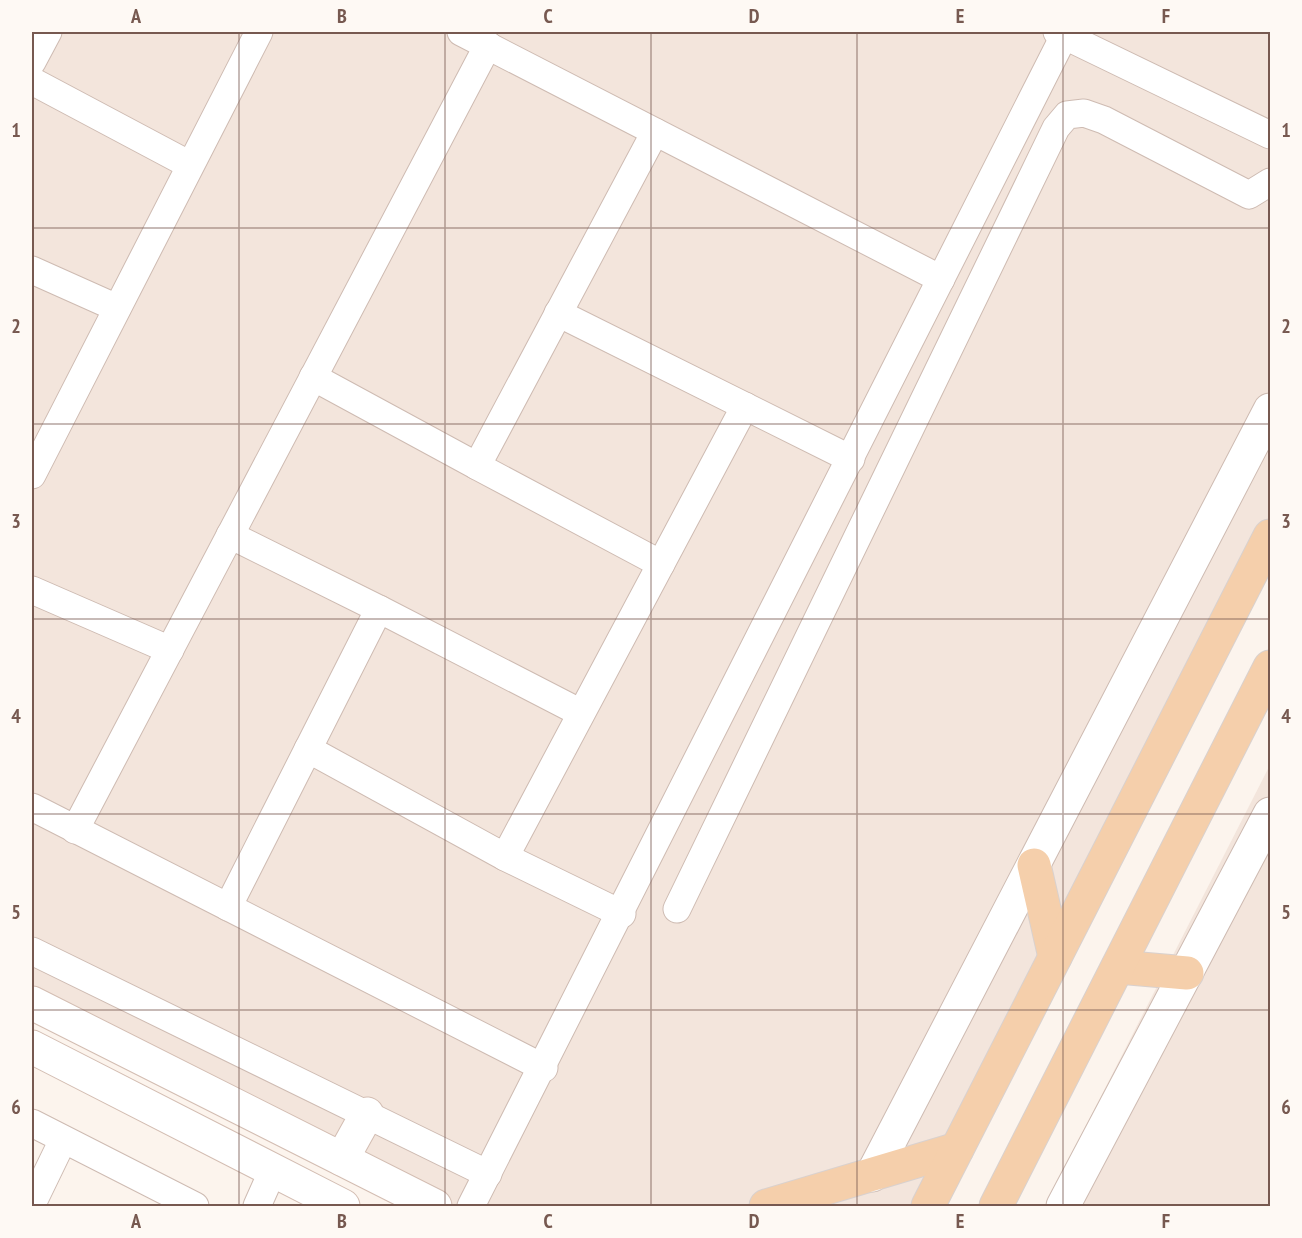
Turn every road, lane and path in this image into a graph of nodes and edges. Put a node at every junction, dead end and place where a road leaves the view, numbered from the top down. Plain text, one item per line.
1 (48, 32) edge
2 (259, 32) edge
3 (461, 32) edge
4 (1063, 33) edge
5 (488, 45) junction
6 (32, 62) edge
7 (32, 81) edge
8 (655, 132) junction
9 (1270, 135) edge
10 (190, 165) junction
11 (1270, 182) edge
12 (32, 270) edge
13 (942, 279) junction
14 (117, 308) junction
15 (558, 313) junction
16 (313, 378) junction
17 (745, 406) junction
18 (1270, 410) edge
19 (851, 459) junction
20 (477, 466) junction
21 (32, 476) edge
22 (230, 535) junction
23 (1270, 536) edge
24 (661, 564) junction
25 (32, 590) edge
26 (379, 609) junction
27 (170, 650) junction
28 (1270, 667) edge
29 (581, 713) junction
30 (308, 749) junction
31 (32, 807) edge
32 (674, 810) junction
33 (1270, 814) edge
34 (716, 827) junction
35 (75, 830) junction
36 (505, 857) junction
37 (1034, 865) junction
38 (228, 907) junction
39 (676, 909) dead end
40 (622, 914) junction
41 (32, 951) edge
42 (1055, 957) junction
43 (1118, 967) junction
44 (1187, 973) junction
45 (32, 1003) edge
46 (32, 1047) edge
47 (544, 1068) junction
48 (367, 1114) junction
49 (32, 1123) edge
50 (63, 1140) junction
51 (957, 1149) junction
52 (342, 1159) junction
53 (273, 1170) junction
54 (488, 1174) junction
55 (872, 1174) junction
56 (32, 1204) edge
57 (195, 1206) edge
58 (257, 1206) edge
59 (342, 1206) edge
60 (435, 1206) edge
61 (471, 1206) edge
62 (766, 1206) edge
63 (928, 1206) edge
64 (996, 1206) edge
65 (1063, 1206) edge

1 - 6 street
2 - 10 street
3 - 5 street
4 - 9 street
4 - 13 street
5 - 8 street
5 - 16 street
7 - 10 street
8 - 13 street
8 - 15 street
10 - 14 street
11 - 34 street
12 - 14 street
13 - 19 street
14 - 21 street
15 - 17 street
15 - 20 street
16 - 20 street
16 - 22 street
17 - 19 street
17 - 24 street
18 - 37 street
19 - 32 street
20 - 24 street
22 - 26 street
22 - 27 street
23 - 42 main road
24 - 29 street
25 - 27 street
26 - 29 street
26 - 30 street
27 - 35 street
28 - 43 main road
29 - 36 street
30 - 36 street
30 - 38 street
31 - 35 street
32 - 34 street
32 - 40 street
33 - 44 street
34 - 39 street
35 - 38 street
36 - 40 street
37 - 42 main road
37 - 55 street
38 - 47 street
40 - 47 street
41 - 48 street
42 - 51 main road
43 - 44 main road
43 - 64 main road
44 - 65 street
45 - 52 street
46 - 53 street
47 - 54 street
48 - 52 street
48 - 54 street
49 - 50 street
50 - 56 street
50 - 57 street
51 - 55 main road
51 - 63 main road
52 - 60 street
53 - 58 street
53 - 59 street
54 - 61 street
55 - 62 main road

